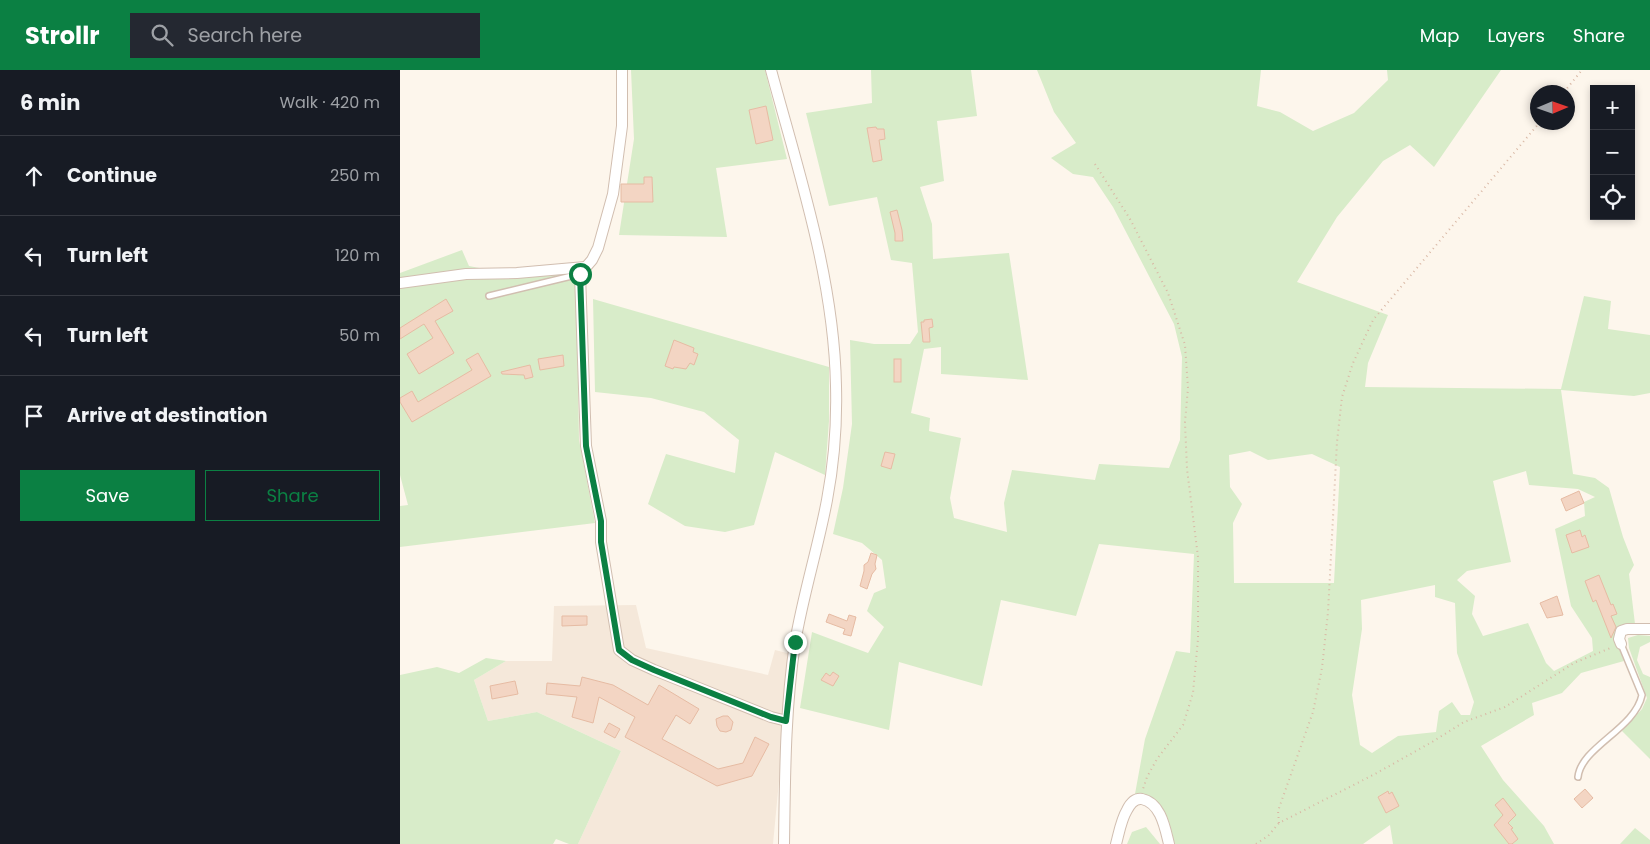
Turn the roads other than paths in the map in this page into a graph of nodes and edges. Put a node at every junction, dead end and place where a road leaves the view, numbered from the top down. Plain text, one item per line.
1 (622, 70) edge
2 (771, 70) edge
3 (583, 271) junction
4 (400, 283) edge
5 (490, 296) dead end
6 (1650, 629) edge
7 (1621, 644) joint
8 (786, 721) junction
9 (1578, 777) dead end
10 (784, 844) edge
11 (1116, 844) edge
12 (1169, 844) edge

1 - 3 street
2 - 8 street
3 - 4 street
3 - 5 lane
3 - 8 street
6 - 7 street
7 - 9 lane
8 - 10 street
11 - 12 street

